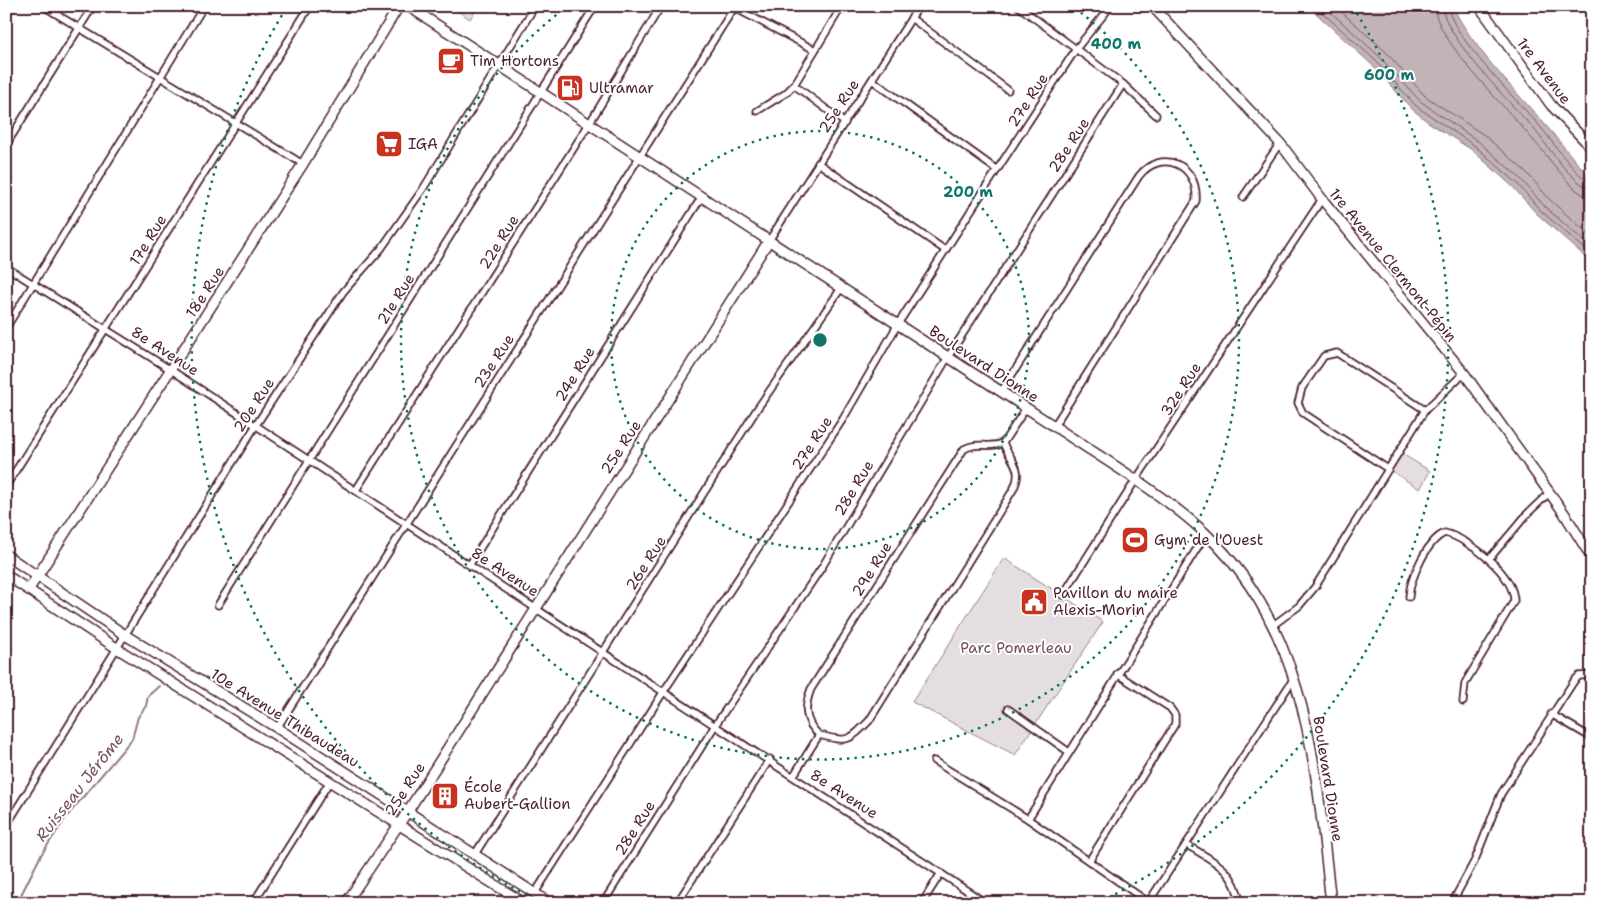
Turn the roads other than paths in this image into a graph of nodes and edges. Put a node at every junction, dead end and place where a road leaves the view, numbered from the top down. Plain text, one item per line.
1 (43, 6) edge
2 (93, 6) edge
3 (204, 6) edge
4 (310, 6) edge
5 (399, 6) edge
6 (408, 6) edge
7 (535, 6) edge
8 (596, 6) edge
9 (661, 6) edge
10 (842, 6) edge
11 (919, 6) edge
12 (1018, 6) edge
13 (1111, 6) edge
14 (1152, 6) edge
15 (1479, 6) edge
16 (733, 7) edge
17 (911, 18) junction
18 (79, 29) junction
19 (1076, 49) junction
20 (815, 50) junction
21 (498, 65) junction
22 (160, 78) junction
23 (872, 80) junction
24 (1123, 84) junction
25 (794, 85) junction
26 (1008, 90) dead end
27 (541, 92) junction
28 (757, 111) dead end
29 (1156, 115) dead end
30 (237, 123) junction
31 (845, 123) junction
32 (589, 124) junction
33 (1280, 144) junction
34 (6, 145) edge
35 (1592, 148) edge
36 (639, 157) junction
37 (818, 163) junction
38 (303, 164) junction
39 (997, 170) junction
40 (1243, 197) dead end
41 (701, 198) junction
42 (1322, 199) junction
43 (768, 242) junction
44 (945, 250) junction
45 (6, 267) edge
46 (34, 285) junction
47 (842, 287) junction
48 (898, 324) junction
49 (6, 328) edge
50 (107, 329) junction
51 (948, 357) junction
52 (171, 370) junction
53 (1464, 373) junction
54 (1000, 392) junction
55 (1026, 408) junction
56 (1425, 410) junction
57 (256, 425) junction
58 (1054, 426) junction
59 (1003, 443) junction
60 (310, 460) junction
61 (1388, 469) junction
62 (1135, 481) junction
63 (6, 486) edge
64 (356, 490) junction
65 (1550, 492) junction
66 (406, 522) junction
67 (1206, 534) junction
68 (6, 555) edge
69 (1592, 558) edge
70 (1489, 559) junction
71 (470, 564) junction
72 (6, 576) edge
73 (38, 576) junction
74 (29, 588) junction
75 (1063, 595) dead end
76 (1409, 597) dead end
77 (218, 605) dead end
78 (536, 607) junction
79 (1272, 626) junction
80 (125, 635) junction
81 (118, 649) junction
82 (604, 651) junction
83 (1117, 674) junction
84 (1592, 675) edge
85 (1294, 678) junction
86 (664, 691) junction
87 (1462, 702) dead end
88 (1008, 709) dead end
89 (1551, 714) junction
90 (716, 724) junction
91 (276, 728) junction
92 (819, 735) junction
93 (1592, 738) edge
94 (1069, 752) junction
95 (770, 759) junction
96 (934, 761) dead end
97 (794, 775) junction
98 (330, 781) junction
99 (408, 811) junction
100 (1028, 819) junction
101 (399, 824) junction
102 (6, 826) edge
103 (1187, 845) junction
104 (475, 854) junction
105 (1089, 861) junction
106 (941, 873) junction
107 (535, 894) junction
108 (1592, 896) edge
109 (350, 901) edge
110 (1148, 902) edge
111 (253, 903) edge
112 (524, 903) edge
113 (550, 903) edge
114 (603, 903) edge
115 (677, 903) edge
116 (922, 903) edge
117 (986, 903) edge
118 (1240, 903) edge
119 (1331, 903) edge
120 (1452, 903) edge
121 (1591, 903) edge

1 - 18 street
2 - 18 street
3 - 22 street
4 - 30 street, 17e Rue
5 - 38 street, 18e Rue
6 - 21 street, Boulevard Dionne
7 - 21 street, 20e Rue
8 - 27 street, 21e Rue
9 - 32 street, 22e Rue
10 - 20 street
11 - 17 street, 25e Rue
12 - 19 street
13 - 19 street, 27e Rue
14 - 33 street, 1re Avenue Clermont-Pépin
15 - 35 street, 1re Avenue
16 - 20 street
16 - 36 street, 23e Rue
17 - 23 street, 25e Rue
17 - 26 street
18 - 22 street
18 - 34 street
19 - 24 street
19 - 39 street, 27e Rue
20 - 25 street
21 - 27 street, Boulevard Dionne
21 - 57 street, 20e Rue
22 - 30 street
22 - 46 street
23 - 31 street, 25e Rue
23 - 39 street
24 - 29 street
24 - 51 street, 28e Rue
25 - 28 street
25 - 31 street
27 - 32 street, Boulevard Dionne
27 - 60 street, 21e Rue
30 - 38 street
30 - 50 street, 17e Rue
31 - 37 street, 25e Rue
32 - 36 street, Boulevard Dionne
32 - 64 street, 22e Rue
33 - 40 street
33 - 42 street, 1re Avenue Clermont-Pépin
36 - 41 street, Boulevard Dionne
36 - 66 street, 23e Rue
37 - 43 street, 25e Rue
37 - 44 street
38 - 52 street, 18e Rue
39 - 44 street, 27e Rue
41 - 43 street, Boulevard Dionne
41 - 71 street, 24e Rue
42 - 53 street, 1re Avenue Clermont-Pépin
42 - 62 street, 32e Rue
43 - 47 street, Boulevard Dionne
43 - 78 street, 25e Rue
44 - 48 street, 27e Rue
45 - 46 street, 8e Avenue
46 - 49 street
46 - 50 street, 8e Avenue
47 - 48 street, Boulevard Dionne
47 - 82 street, 26e Rue
48 - 51 street, Boulevard Dionne
48 - 86 street, 27e Rue
50 - 52 street, 8e Avenue
50 - 63 street, 17e Rue
51 - 54 street, Boulevard Dionne
51 - 90 street, 28e Rue
52 - 57 street, 8e Avenue
52 - 73 street, 18e Rue
53 - 56 street
53 - 65 street, 1re Avenue Clermont-Pépin
54 - 55 street, Boulevard Dionne
54 - 58 street
55 - 58 street, Boulevard Dionne
55 - 59 street
56 - 61 street
56 - 61 street
57 - 60 street, 8e Avenue
57 - 80 street, 20e Rue
58 - 62 street, Boulevard Dionne
59 - 92 street, 29e Rue
59 - 92 street
60 - 64 street, 8e Avenue
60 - 77 street, 21e Rue
61 - 79 street
62 - 67 street, Boulevard Dionne
62 - 75 street, 32e Rue
64 - 66 street, 8e Avenue
65 - 69 street, 1re Avenue Clermont-Pépin
65 - 70 street
66 - 71 street, 8e Avenue
66 - 91 street, 23e Rue
67 - 79 street, Boulevard Dionne
67 - 83 street
68 - 73 street, 10e Avenue Thibaudeau
70 - 76 street
70 - 87 street
71 - 78 street, 8e Avenue
72 - 74 street, 10e Avenue Thibaudeau
73 - 74 street, 18e Rue
73 - 80 street, 10e Avenue Thibaudeau
74 - 81 street, 10e Avenue Thibaudeau
78 - 82 street, 8e Avenue
78 - 99 street, 25e Rue
79 - 85 street, Boulevard Dionne
80 - 81 street, 20e Rue
80 - 91 street, 10e Avenue Thibaudeau
81 - 98 street, 10e Avenue Thibaudeau
81 - 102 street, 20e Rue
82 - 86 street, 8e Avenue
82 - 104 street, 26e Rue
83 - 94 street
83 - 105 street
84 - 89 street
85 - 103 street
85 - 119 street, Boulevard Dionne
86 - 90 street, 8e Avenue
86 - 107 street, 27e Rue
88 - 94 street
89 - 93 street
89 - 120 street
90 - 95 street, 8e Avenue
90 - 114 street, 28e Rue
91 - 99 street, 10e Avenue Thibaudeau
92 - 97 street
94 - 100 street
95 - 97 street, 8e Avenue
95 - 115 street
96 - 100 street
97 - 106 street, 8e Avenue
98 - 101 street, 10e Avenue Thibaudeau
98 - 111 street
99 - 101 street, 25e Rue
99 - 104 street, 10e Avenue Thibaudeau
100 - 105 street
101 - 109 street, 25e Rue
101 - 112 street, 10e Avenue Thibaudeau
103 - 110 street
103 - 118 street
104 - 107 street, 10e Avenue Thibaudeau
105 - 110 street
106 - 116 street
106 - 117 street, 8e Avenue
107 - 113 street, 10e Avenue Thibaudeau
108 - 121 street

